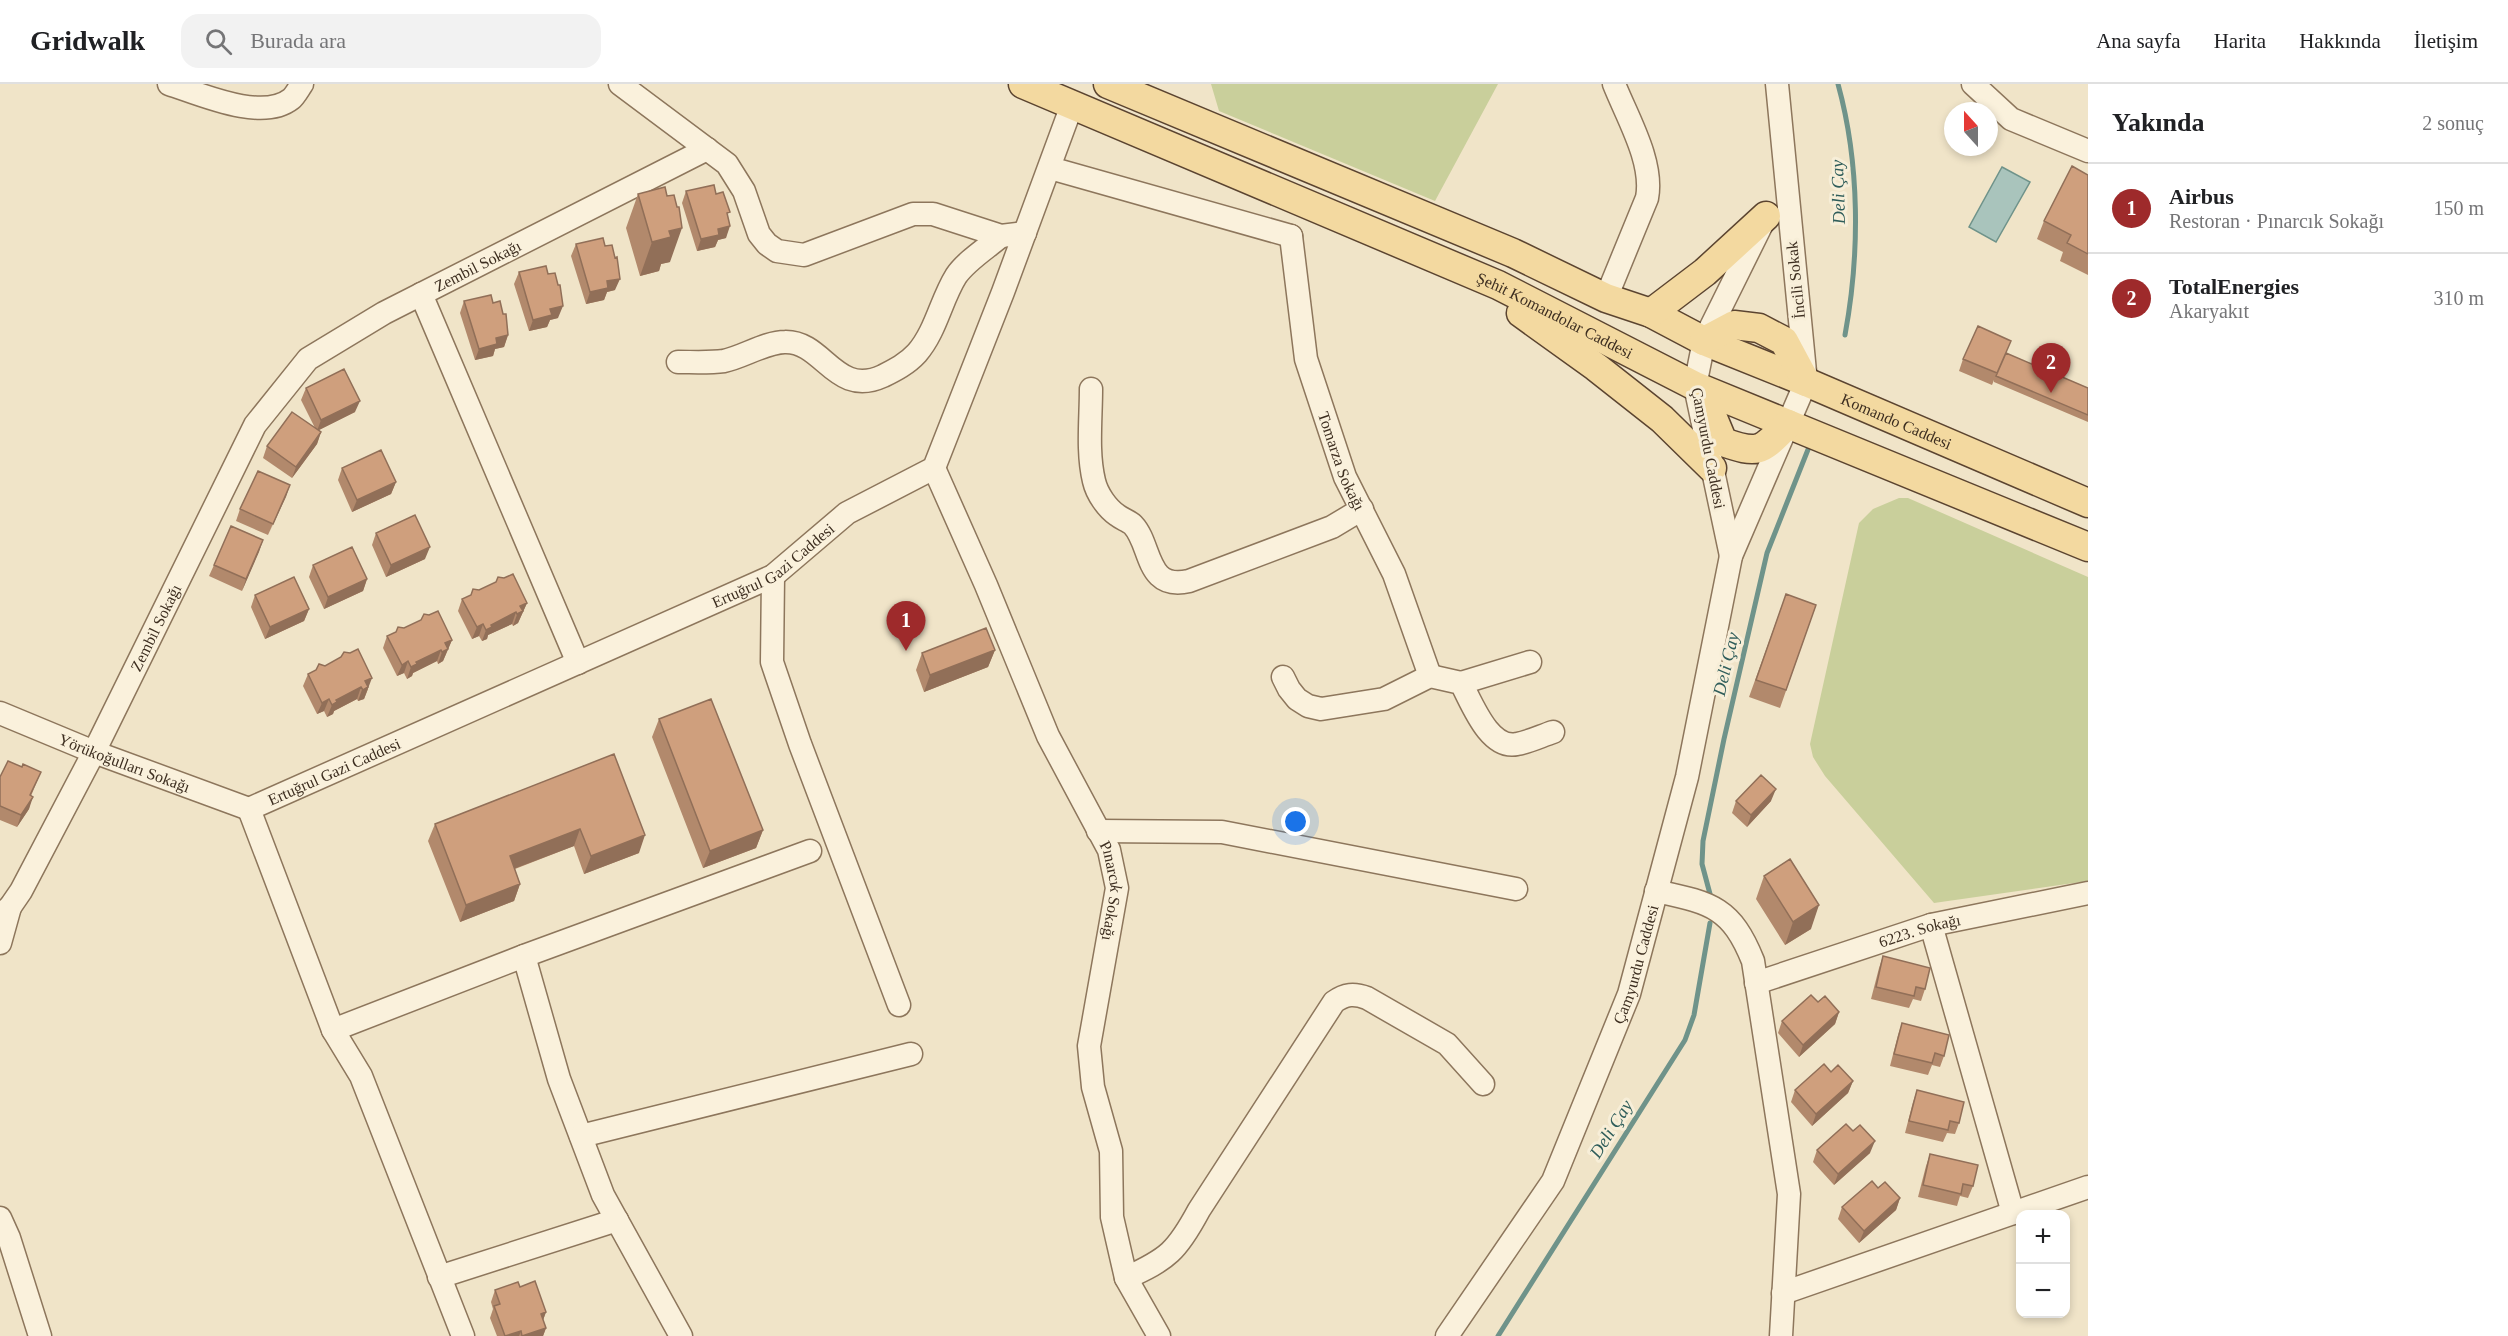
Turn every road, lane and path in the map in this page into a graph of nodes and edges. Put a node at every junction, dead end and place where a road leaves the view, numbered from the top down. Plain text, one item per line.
1 (169, 84) edge
2 (302, 84) edge
3 (620, 84) edge
4 (1023, 84) edge
5 (1108, 84) edge
6 (1614, 84) edge
7 (1777, 84) edge
8 (1973, 84) edge
9 (1072, 105) junction
10 (707, 149) junction
11 (2088, 151) edge
12 (1050, 168) junction
13 (1784, 179) junction
14 (1314, 208) junction
15 (1766, 216) junction
16 (1025, 233) junction
17 (1000, 236) junction
18 (1291, 236) junction
19 (1461, 269) junction
20 (421, 294) junction
21 (1606, 298) junction
22 (1651, 313) junction
23 (1704, 341) junction
24 (678, 362) dead end
25 (1806, 381) junction
26 (1698, 387) junction
27 (1091, 389) dead end
28 (1788, 424) junction
29 (934, 468) junction
30 (1712, 468) junction
31 (2088, 502) edge
32 (1362, 509) junction
33 (2088, 547) edge
34 (1731, 556) junction
35 (773, 576) junction
36 (1530, 662) dead end
37 (578, 663) junction
38 (1430, 676) junction
39 (1283, 677) dead end
40 (1461, 683) junction
41 (0, 713) edge
42 (1553, 732) dead end
43 (94, 752) junction
44 (249, 809) junction
45 (1098, 831) junction
46 (810, 851) dead end
47 (1516, 889) dead end
48 (1656, 891) junction
49 (2088, 893) edge
50 (5, 911) edge
51 (1931, 925) junction
52 (0, 943) edge
53 (524, 956) junction
54 (1756, 983) junction
55 (899, 1005) dead end
56 (333, 1030) junction
57 (911, 1054) dead end
58 (1483, 1084) dead end
59 (580, 1136) junction
60 (2088, 1187) edge
61 (2013, 1213) junction
62 (0, 1218) edge
63 (617, 1220) junction
64 (439, 1277) junction
65 (1126, 1278) junction
66 (1784, 1293) junction
67 (40, 1336) edge
68 (463, 1336) edge
69 (681, 1336) edge
70 (1159, 1336) edge
71 (1447, 1336) edge
72 (1781, 1336) edge

1 - 2 street
3 - 10 street
4 - 9 main road, Şehit Komandolar Caddesi
5 - 21 main road
6 - 21 street
7 - 13 street, İncili Sokak
8 - 11 street
9 - 12 street
9 - 14 main road, Şehit Komandolar Caddesi
10 - 17 street
10 - 20 street, Zembil Sokağı
12 - 16 street
12 - 18 street
13 - 15 street
13 - 25 street, İncili Sokak
14 - 18 street
14 - 19 main road, Şehit Komandolar Caddesi
15 - 22 main road
15 - 23 street
16 - 17 street
16 - 29 street
17 - 24 street
18 - 32 street, Tomarza Sokağı
19 - 26 main road, Şehit Komandolar Caddesi
19 - 30 main road
20 - 37 street
20 - 43 street, Zembil Sokağı
21 - 22 main road
22 - 23 main road
23 - 25 main road, Komando Caddesi
23 - 26 street, Çamyurdu Caddesi
25 - 28 street, Çamyurdu Caddesi
25 - 31 main road, Komando Caddesi
26 - 28 main road, Şehit Komandolar Caddesi
26 - 28 main road
26 - 30 street, Çamyurdu Caddesi
27 - 32 street
28 - 33 main road, Şehit Komandolar Caddesi
28 - 34 street, Çamyurdu Caddesi
29 - 35 street, Ertuğrul Gazi Caddesi
29 - 45 street, Pınarcık Sokağı
30 - 34 street, Çamyurdu Caddesi
32 - 38 street, Tomarza Sokağı
34 - 48 street, Çamyurdu Caddesi
35 - 37 street, Ertuğrul Gazi Caddesi
35 - 55 street
36 - 40 street
37 - 44 street, Ertuğrul Gazi Caddesi
38 - 39 street
38 - 40 street
40 - 42 street
41 - 43 street, Yörükoğulları Sokağı
43 - 44 street, Yörükoğulları Sokağı
43 - 50 street, Zembil Sokağı
44 - 56 street
45 - 47 street
45 - 65 street, Pınarcık Sokağı
46 - 53 street
48 - 54 street
48 - 71 street, Çamyurdu Caddesi
49 - 51 street, 6223. Sokağı
50 - 52 street, Zembil Sokağı
51 - 54 street, 6223. Sokağı
51 - 61 street
53 - 56 street
53 - 59 street
54 - 66 street
56 - 64 street
57 - 59 street
58 - 65 street
59 - 63 street
60 - 61 street
61 - 66 street
62 - 67 street
63 - 64 street
63 - 69 street
64 - 68 street
65 - 70 street, Pınarcık Sokağı
66 - 72 street

